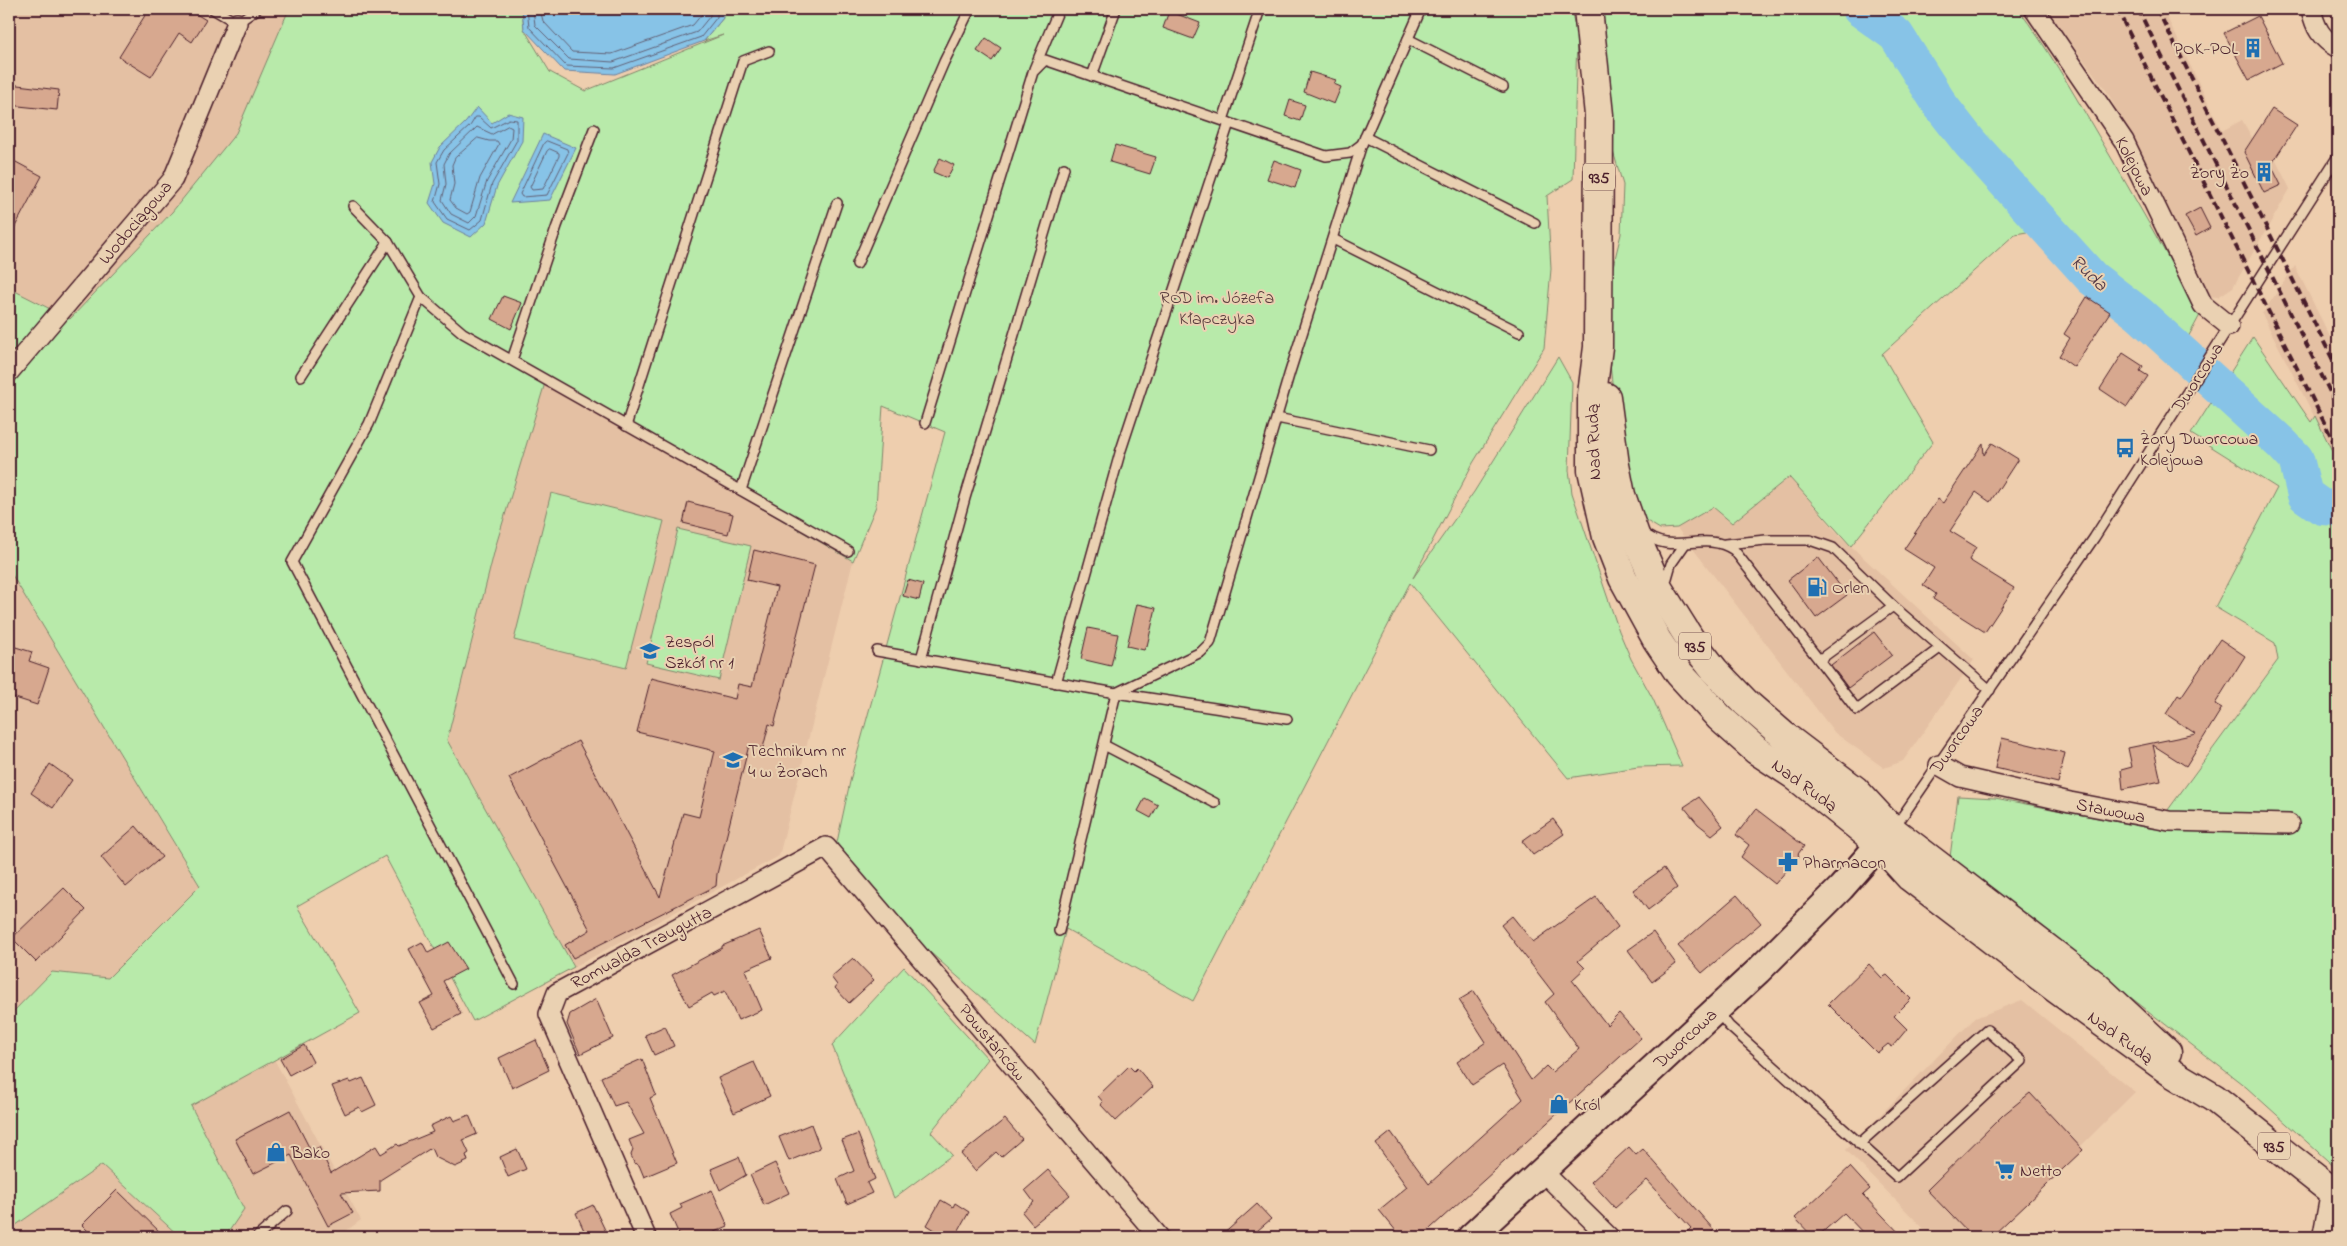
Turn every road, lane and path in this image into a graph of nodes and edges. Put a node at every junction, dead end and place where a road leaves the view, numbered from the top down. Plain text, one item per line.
1 (213, 9) edge
2 (257, 9) edge
3 (970, 9) edge
4 (1059, 9) edge
5 (1116, 9) edge
6 (1260, 9) edge
7 (1421, 9) edge
8 (1588, 9) edge
9 (2034, 9) edge
10 (2311, 9) edge
11 (237, 23) junction
12 (1408, 38) junction
13 (2338, 48) edge
14 (768, 51) dead end
15 (1033, 72) junction
16 (1092, 76) junction
17 (1503, 87) dead end
18 (1226, 122) junction
19 (594, 129) dead end
20 (1364, 141) junction
21 (2338, 156) edge
22 (1064, 168) dead end
23 (837, 202) dead end
24 (353, 206) dead end
25 (1535, 223) dead end
26 (1332, 239) junction
27 (388, 242) junction
28 (857, 264) dead end
29 (421, 296) junction
30 (1519, 332) dead end
31 (2224, 334) junction
32 (1598, 346) junction
33 (512, 360) junction
34 (9, 372) edge
35 (301, 376) dead end
36 (1277, 418) junction
37 (925, 423) dead end
38 (626, 426) junction
39 (1429, 450) dead end
40 (741, 490) junction
41 (1629, 519) junction
42 (1685, 544) junction
43 (1725, 544) junction
44 (848, 551) dead end
45 (1666, 600) junction
46 (1893, 606) junction
47 (1940, 648) junction
48 (877, 651) dead end
49 (921, 658) junction
50 (1819, 660) junction
51 (1056, 682) junction
52 (1990, 690) junction
53 (1116, 693) junction
54 (1287, 719) dead end
55 (1104, 745) junction
56 (1939, 765) junction
57 (1215, 803) dead end
58 (2290, 824) dead end
59 (1887, 837) junction
60 (826, 847) joint
61 (1060, 931) dead end
62 (514, 984) dead end
63 (1716, 1010) junction
64 (1859, 1144) junction
65 (1543, 1172) junction
66 (2336, 1195) edge
67 (287, 1211) dead end
68 (257, 1237) edge
69 (646, 1237) edge
70 (1159, 1237) edge
71 (1471, 1237) edge
72 (1609, 1237) edge
73 (2328, 1237) edge

1 - 11 lane
2 - 11 lane
3 - 28 lane
4 - 15 lane
5 - 16 lane
6 - 18 lane
7 - 12 lane
8 - 32 main road, Nad Rudą / 935
9 - 31 street, Kolejowa
10 - 13 street
11 - 34 street, Wodociągowa
12 - 17 lane
12 - 20 lane
14 - 38 lane
15 - 16 lane
15 - 37 lane
16 - 18 lane
18 - 20 lane
18 - 51 lane
19 - 33 lane
20 - 25 lane
20 - 26 lane
21 - 31 lane, Dworcowa
22 - 49 lane
23 - 40 lane
24 - 27 lane
26 - 30 lane
26 - 36 lane
27 - 29 lane
27 - 35 lane
29 - 33 lane
29 - 62 lane
31 - 52 lane, Dworcowa
32 - 41 main road, Nad Rudą / 935
32 - 59 main road, Nad Rudą / 935
33 - 38 lane
36 - 39 lane
36 - 53 lane
38 - 40 lane
40 - 44 lane
41 - 42 lane
41 - 45 main road, Nad Rudą / 935
42 - 43 lane
42 - 45 lane
43 - 46 lane
43 - 50 lane
45 - 59 main road, Nad Rudą / 935
46 - 47 lane
46 - 50 lane
47 - 50 lane
47 - 52 lane
48 - 49 lane
49 - 51 lane
51 - 53 lane
52 - 56 lane, Dworcowa
53 - 54 lane
53 - 55 lane
55 - 57 lane
55 - 61 lane
56 - 58 street, Stawowa
56 - 59 lane, Dworcowa
59 - 63 street, Dworcowa
59 - 66 main road, Nad Rudą / 935
60 - 69 street, Romualda Traugutta
60 - 70 street, Powstańców
63 - 64 lane
63 - 65 street, Dworcowa
64 - 64 lane
65 - 71 street, Dworcowa
65 - 72 street
66 - 73 main road
67 - 68 lane

